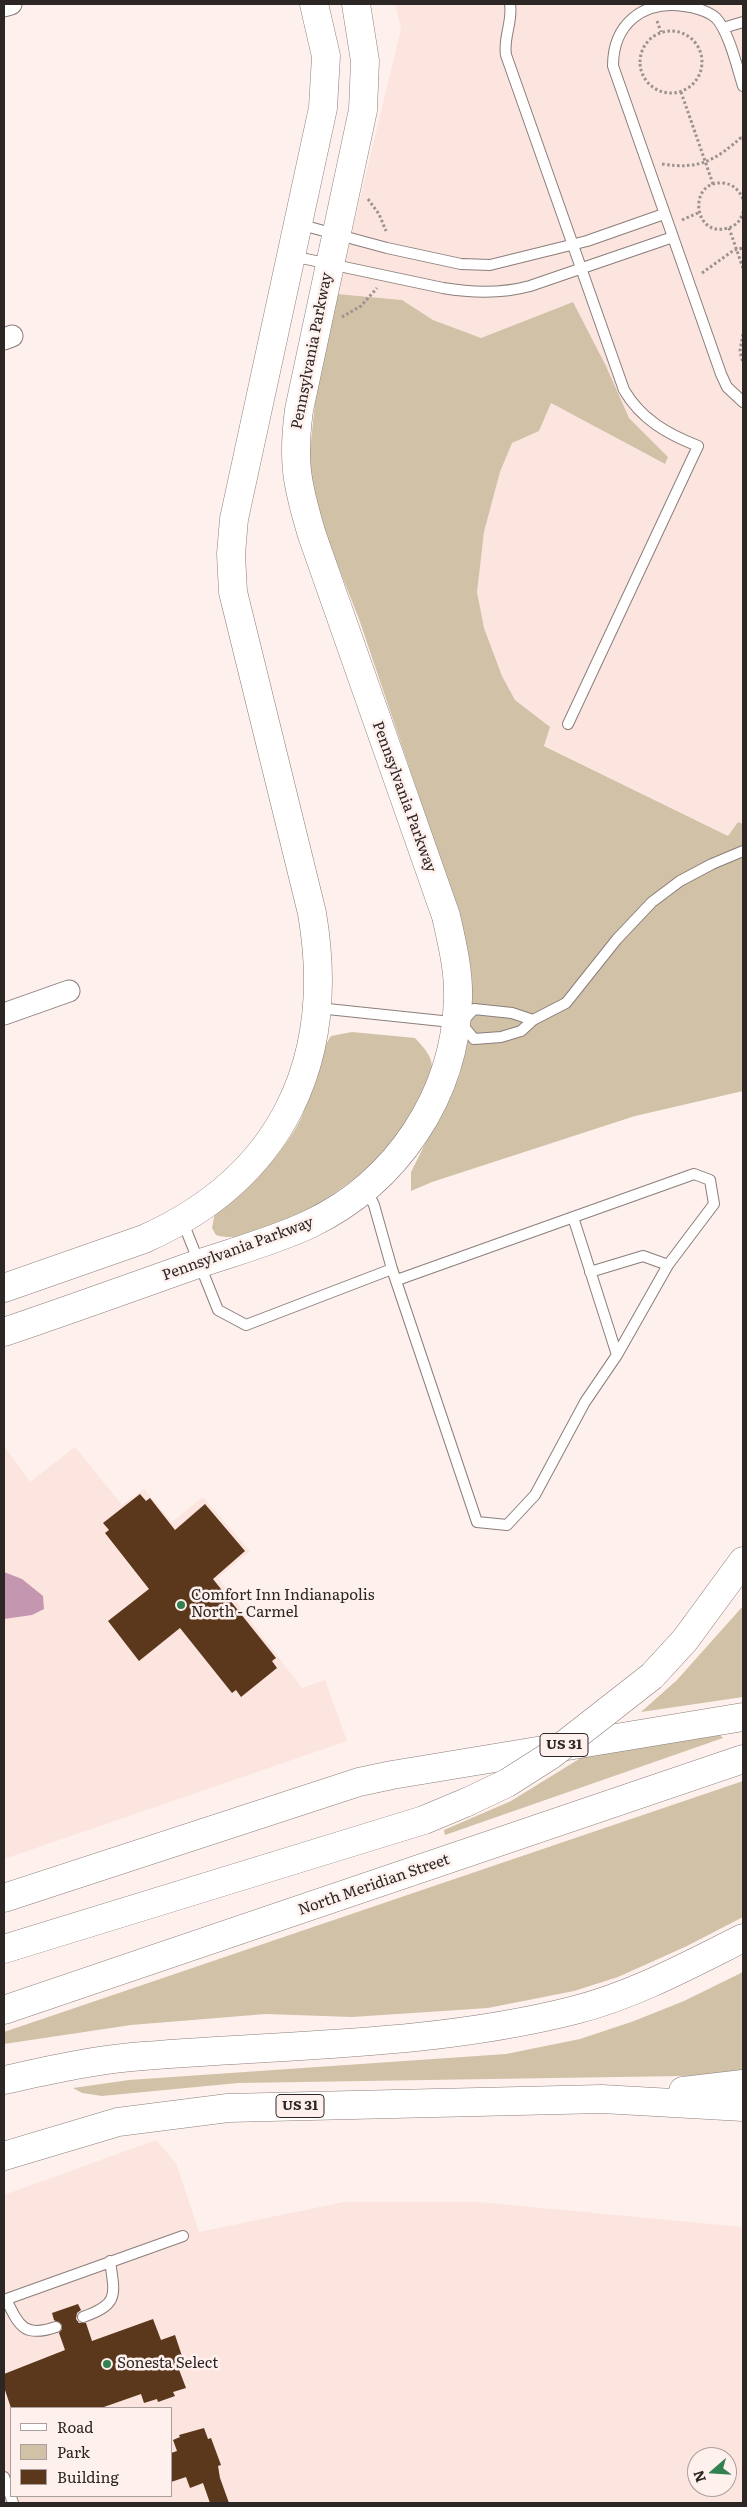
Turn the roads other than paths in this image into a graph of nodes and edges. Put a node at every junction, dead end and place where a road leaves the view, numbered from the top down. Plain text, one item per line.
1 (10, 4) edge
2 (314, 4) edge
3 (356, 4) edge
4 (510, 4) edge
5 (4, 6) edge
6 (743, 22) edge
7 (723, 28) junction
8 (743, 86) edge
9 (664, 214) junction
10 (298, 224) junction
11 (335, 236) junction
12 (673, 237) junction
13 (572, 244) junction
14 (291, 256) junction
15 (329, 265) junction
16 (580, 269) junction
17 (743, 402) edge
18 (568, 724) dead end
19 (743, 851) edge
20 (69, 991) dead end
21 (318, 1008) junction
22 (4, 1014) edge
23 (533, 1020) junction
24 (459, 1023) junction
25 (366, 1188) junction
26 (573, 1217) junction
27 (182, 1219) junction
28 (199, 1264) junction
29 (668, 1265) junction
30 (392, 1269) junction
31 (590, 1272) junction
32 (396, 1280) junction
33 (4, 1288) edge
34 (4, 1332) edge
35 (617, 1355) junction
36 (743, 1561) edge
37 (743, 1717) edge
38 (743, 1759) edge
39 (4, 1898) edge
40 (743, 1938) edge
41 (4, 1949) edge
42 (4, 2010) edge
43 (4, 2080) edge
44 (743, 2084) edge
45 (602, 2100) junction
46 (743, 2107) edge
47 (4, 2156) edge
48 (183, 2236) dead end
49 (110, 2261) junction
50 (5, 2299) edge
51 (83, 2317) dead end
52 (56, 2327) dead end
53 (4, 2477) edge
54 (10, 2494) edge

1 - 5 street
2 - 10 main road
3 - 11 main road, Pennsylvania Parkway
4 - 13 lane
6 - 7 lane
7 - 8 lane
7 - 9 lane
9 - 12 lane
9 - 13 lane
10 - 11 lane
10 - 14 main road
11 - 13 lane
11 - 15 main road, Pennsylvania Parkway
12 - 16 lane
12 - 17 lane
13 - 16 lane
14 - 15 lane
14 - 21 main road
15 - 16 lane
15 - 24 main road, Pennsylvania Parkway
16 - 18 lane
19 - 23 lane
20 - 22 street
21 - 24 lane
21 - 27 main road
23 - 24 lane
23 - 24 lane
24 - 25 main road, Pennsylvania Parkway
25 - 28 main road, Pennsylvania Parkway
25 - 30 lane
26 - 29 lane
26 - 31 lane
26 - 32 lane
27 - 28 lane
27 - 33 main road
28 - 30 lane
28 - 34 main road, Pennsylvania Parkway
29 - 31 lane
29 - 35 lane
30 - 32 lane
31 - 35 lane
32 - 35 lane
36 - 41 main road, US 31, bridge
37 - 39 main road
38 - 42 main road, North Meridian Street
40 - 43 main road
44 - 45 main road, US 31
45 - 46 main road
45 - 47 main road, US 31
48 - 49 lane
49 - 50 lane
49 - 51 lane
50 - 52 lane
53 - 54 lane

